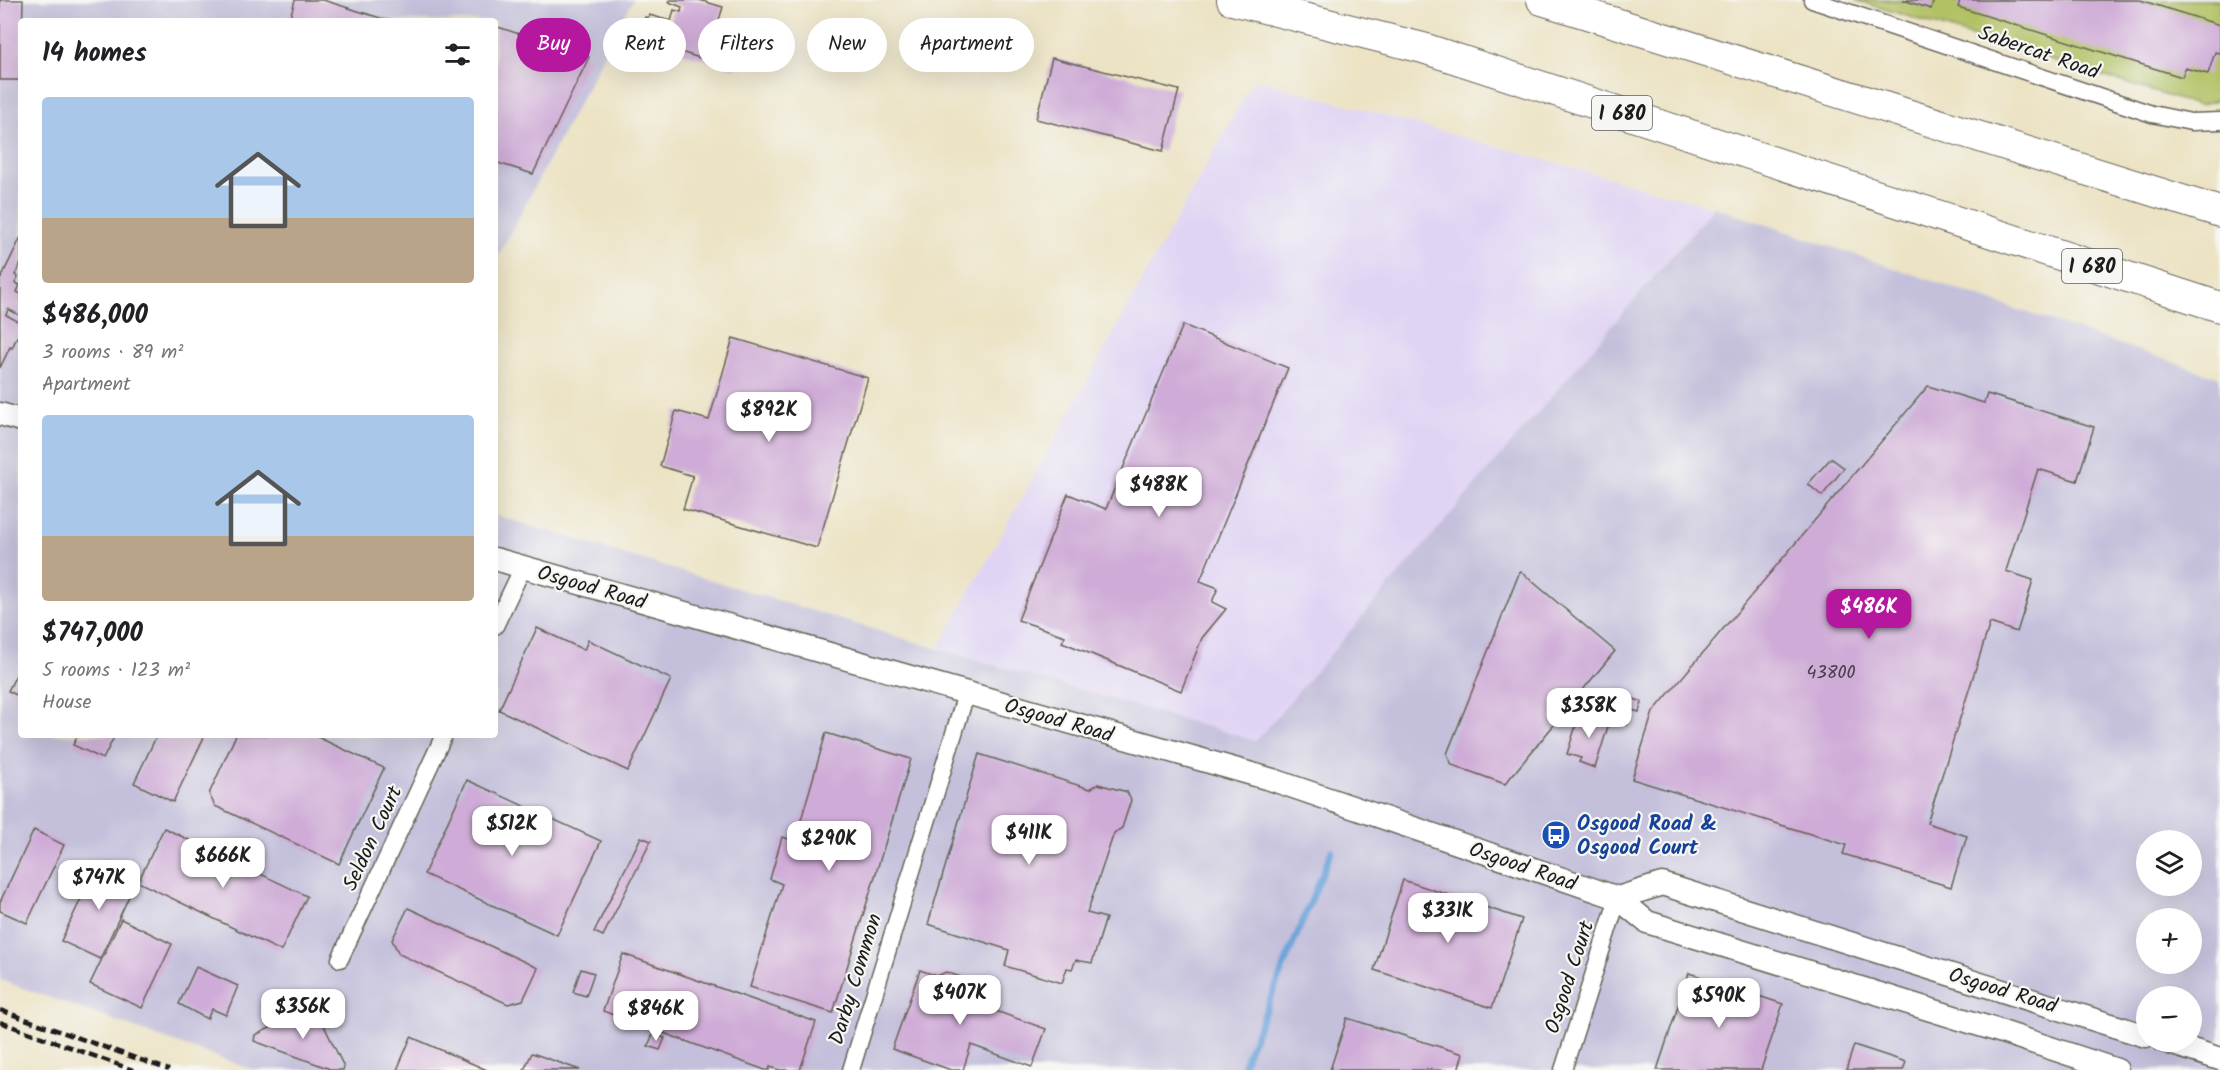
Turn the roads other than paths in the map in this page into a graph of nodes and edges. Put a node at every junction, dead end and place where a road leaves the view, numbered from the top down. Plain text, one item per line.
1 (1232, 0) edge
2 (1542, 0) edge
3 (1812, 0) edge
4 (2220, 121) edge
5 (2220, 212) edge
6 (2176, 293) junction
7 (2220, 307) edge
8 (2220, 325) edge
9 (0, 414) edge
10 (18, 419) edge
11 (498, 560) edge
12 (523, 567) junction
13 (498, 620) edge
14 (966, 694) junction
15 (443, 738) edge
16 (1618, 898) junction
17 (340, 959) dead end
18 (2136, 1032) edge
19 (2198, 1052) edge
20 (2220, 1059) edge
21 (851, 1070) edge
22 (1563, 1070) edge
23 (2117, 1070) edge

1 - 6 highway, I 680
2 - 5 highway
3 - 4 street, Sabercat Road
6 - 7 highway, I 680
6 - 8 highway
9 - 10 main road
11 - 12 main road, Osgood Road
12 - 13 street
12 - 14 main road, Osgood Road
14 - 16 main road, Osgood Road
14 - 21 street, Darby Common
15 - 17 street, Seldon Court
16 - 18 main road, Osgood Road
16 - 22 street, Osgood Court
16 - 23 main road, Osgood Road
19 - 20 main road

